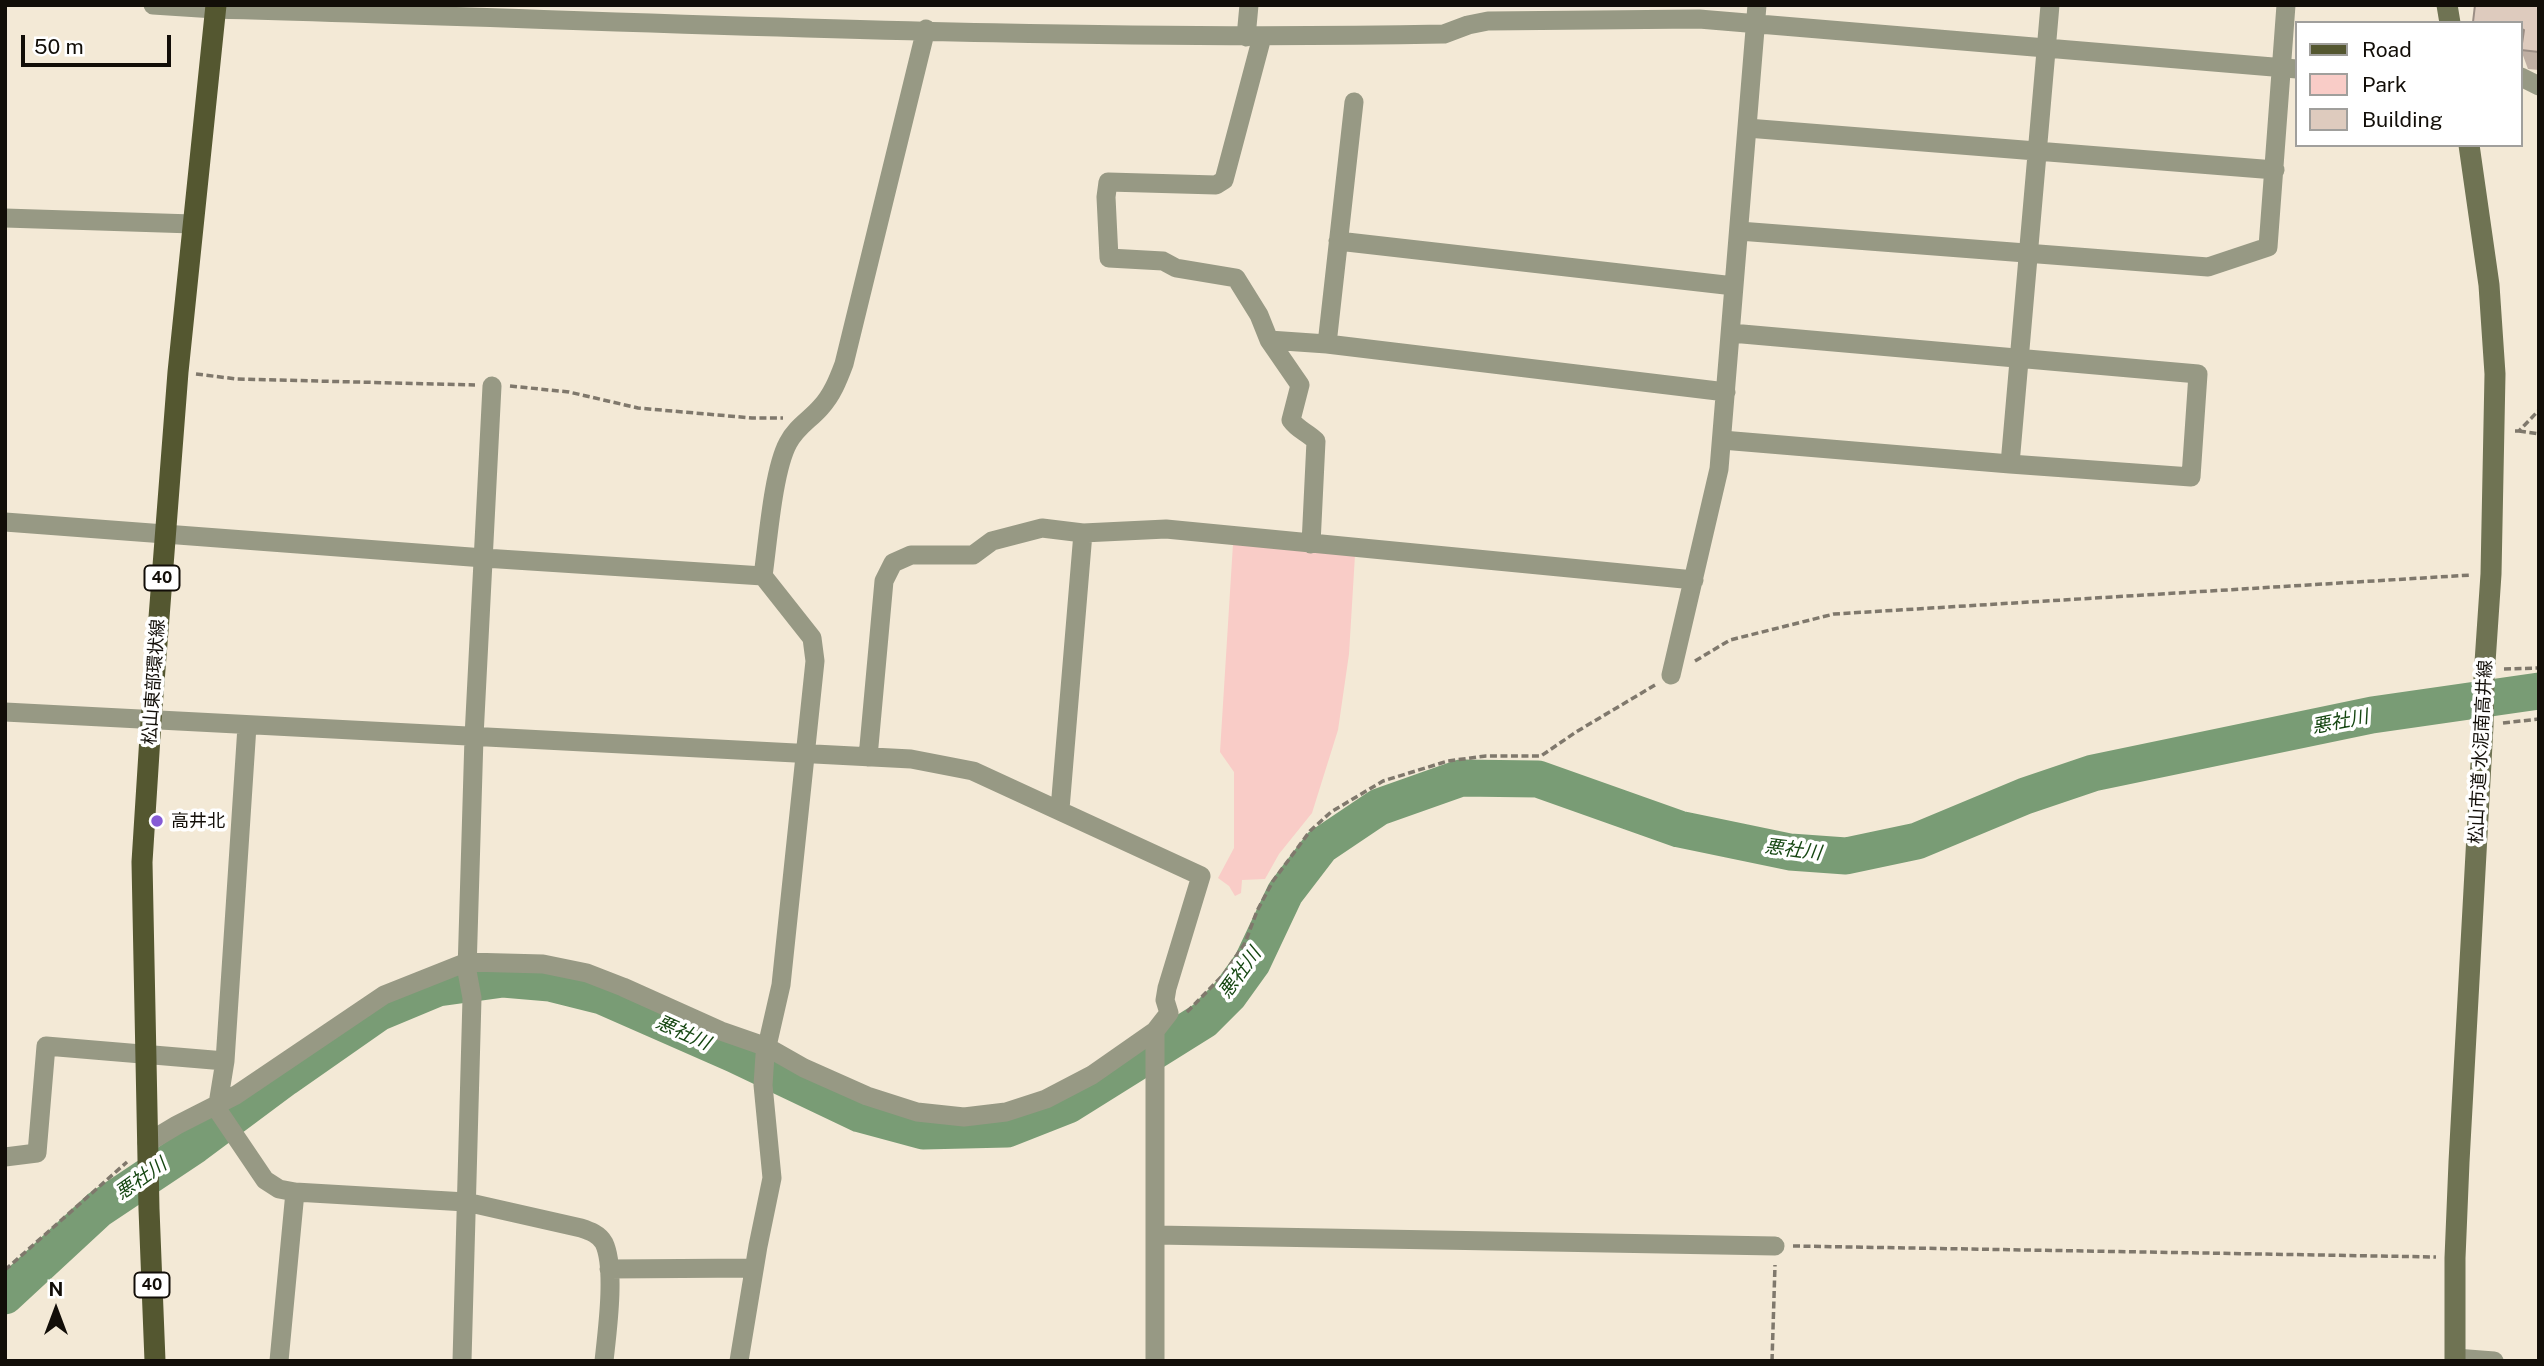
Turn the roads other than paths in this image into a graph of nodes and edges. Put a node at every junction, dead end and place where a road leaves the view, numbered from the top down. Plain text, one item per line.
1 (153, 5) edge
2 (1249, 5) edge
3 (1757, 5) edge
4 (2050, 5) edge
5 (2286, 5) edge
6 (215, 7) edge
7 (470, 11) edge
8 (1468, 15) edge
9 (1755, 25) junction
10 (926, 29) junction
11 (1254, 37) junction
12 (2046, 48) junction
13 (2290, 69) edge
14 (2523, 77) edge
15 (2539, 86) edge
16 (1354, 102) dead end
17 (1747, 128) junction
18 (2469, 147) edge
19 (2038, 152) junction
20 (2274, 170) junction
21 (5, 218) edge
22 (193, 224) junction
23 (1739, 231) junction
24 (1338, 241) junction
25 (2029, 255) junction
26 (1734, 286) junction
27 (1731, 333) junction
28 (1269, 340) junction
29 (1327, 344) junction
30 (2019, 357) junction
31 (492, 386) dead end
32 (1726, 392) junction
33 (1722, 440) junction
34 (2010, 464) junction
35 (5, 522) edge
36 (166, 533) junction
37 (1083, 533) junction
38 (1311, 544) junction
39 (484, 558) junction
40 (763, 576) junction
41 (1693, 580) junction
42 (1671, 676) road end
43 (5, 712) edge
44 (151, 721) junction
45 (247, 726) junction
46 (474, 737) junction
47 (805, 754) junction
48 (868, 757) junction
49 (1060, 810) junction
50 (467, 967) junction
51 (1155, 1035) junction
52 (766, 1051) junction
53 (145, 1055) junction
54 (225, 1061) junction
55 (219, 1108) junction
56 (147, 1148) junction
57 (5, 1157) edge
58 (295, 1192) junction
59 (466, 1202) junction
60 (1156, 1235) junction
61 (1775, 1246) road end
62 (754, 1268) junction
63 (609, 1269) junction
64 (2455, 1360) edge
65 (155, 1361) edge
66 (279, 1361) edge
67 (461, 1361) edge
68 (604, 1361) edge
69 (739, 1361) edge
70 (1155, 1361) edge
71 (2494, 1361) edge

1 - 6 street
2 - 11 street
3 - 9 street
4 - 12 street
5 - 13 street
6 - 7 street
6 - 22 main road, 松山東部環状線 / 40
7 - 10 street
8 - 9 street
8 - 11 street
9 - 12 street
9 - 17 street
10 - 11 street
10 - 40 street
11 - 28 street
12 - 13 street
12 - 19 street
13 - 20 street
14 - 15 street
16 - 24 street
17 - 19 street
17 - 23 street
18 - 64 street, 松山市道 水泥南高井線
19 - 20 street
19 - 25 street
20 - 25 street
21 - 22 street
22 - 36 main road, 松山東部環状線 / 40
23 - 25 street
23 - 26 street
24 - 26 street
24 - 29 street
25 - 30 street
26 - 27 street
27 - 30 street
27 - 32 street
28 - 29 street
28 - 38 street
29 - 32 street
30 - 34 street
30 - 34 street
31 - 39 street
32 - 33 street
33 - 34 street
33 - 41 street
35 - 36 street
36 - 39 street
36 - 44 main road, 松山東部環状線 / 40
37 - 38 street
37 - 48 street
37 - 49 street
38 - 41 street
39 - 40 street
39 - 46 street
40 - 47 street
41 - 42 street
43 - 44 street
44 - 45 street
44 - 53 main road, 松山東部環状線 / 40
45 - 46 street
45 - 54 street
46 - 47 street
46 - 50 street
47 - 48 street
47 - 52 street
48 - 49 street
49 - 51 street
50 - 52 street
50 - 55 street
50 - 59 street
51 - 52 street
51 - 60 street
52 - 62 street
53 - 54 street
53 - 56 main road, 松山東部環状線 / 40
53 - 57 street
54 - 55 street
55 - 56 street
55 - 58 street
56 - 65 main road, 松山東部環状線 / 40
58 - 59 street
58 - 66 street
59 - 63 street
59 - 67 street
60 - 61 street
60 - 70 street
62 - 63 street
62 - 69 street
63 - 68 street
64 - 71 street

